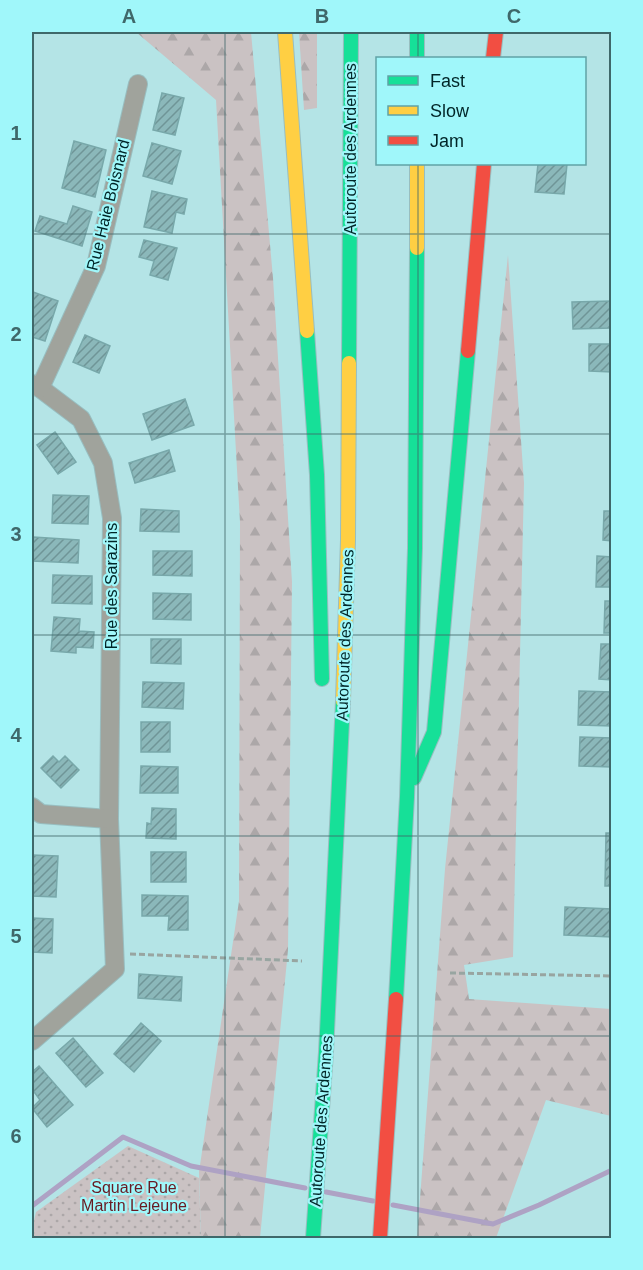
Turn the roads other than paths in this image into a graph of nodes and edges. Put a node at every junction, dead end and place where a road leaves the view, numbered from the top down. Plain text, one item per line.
1 (285, 32) edge
2 (351, 32) edge
3 (417, 32) edge
4 (496, 32) edge
5 (417, 57) edge
6 (493, 57) edge
7 (138, 84) dead end
8 (417, 165) edge
9 (484, 165) edge
10 (36, 386) edge
11 (322, 688) dead end
12 (328, 733) dead end
13 (340, 775) junction
14 (407, 797) junction
15 (32, 807) edge
16 (110, 819) junction
17 (32, 1041) edge
18 (313, 1239) edge
19 (380, 1239) edge

1 - 11 highway
2 - 13 highway, Autoroute des Ardennes
3 - 5 highway
4 - 6 highway
7 - 10 street, Rue Haie Boisnard
8 - 14 highway
9 - 14 highway
10 - 16 street, Rue des Sarazins
12 - 13 highway
13 - 18 highway, Autoroute des Ardennes
14 - 19 highway
15 - 16 street
16 - 17 street, Rue des Sarazins

